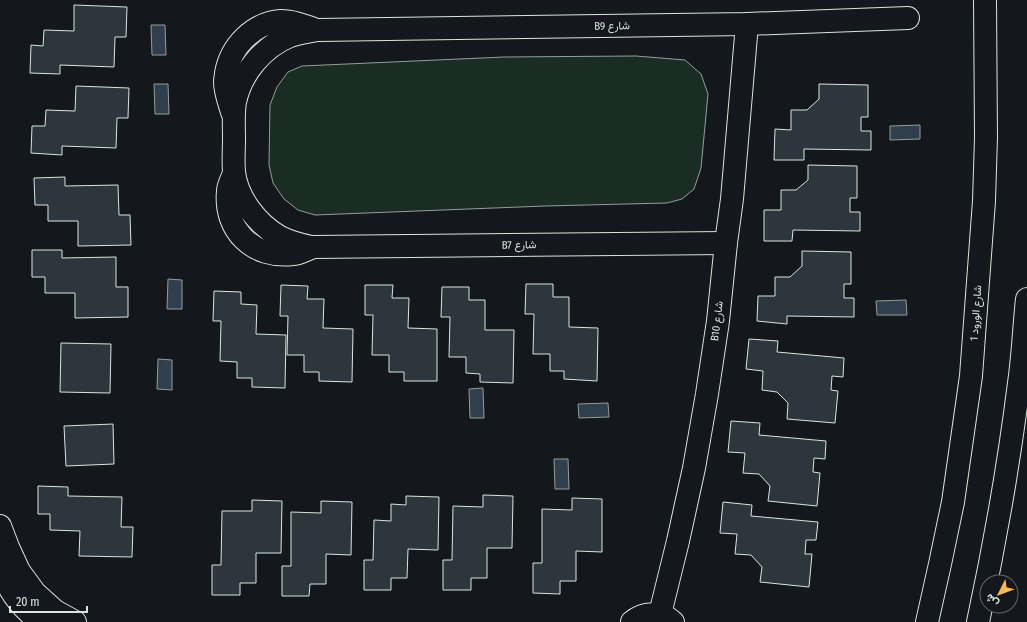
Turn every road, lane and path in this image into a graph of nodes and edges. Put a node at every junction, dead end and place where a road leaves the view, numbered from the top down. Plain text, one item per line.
1 (986, 0) edge
2 (908, 18) dead end
3 (747, 24) junction
4 (726, 243) junction
5 (312, 247) joint
6 (1027, 299) edge
7 (0, 526) edge
8 (0, 561) edge
9 (666, 618) edge
10 (41, 622) edge
11 (75, 622) edge
12 (632, 622) edge
13 (927, 622) edge
14 (978, 622) edge

1 - 13 street, شارع الورود 1
2 - 3 street, B9 شارع
3 - 4 street, B10 شارع
3 - 5 street, B9 شارع
4 - 5 street, B7 شارع
4 - 9 street, B10 شارع
6 - 14 street
7 - 11 street
8 - 10 street
9 - 12 street

